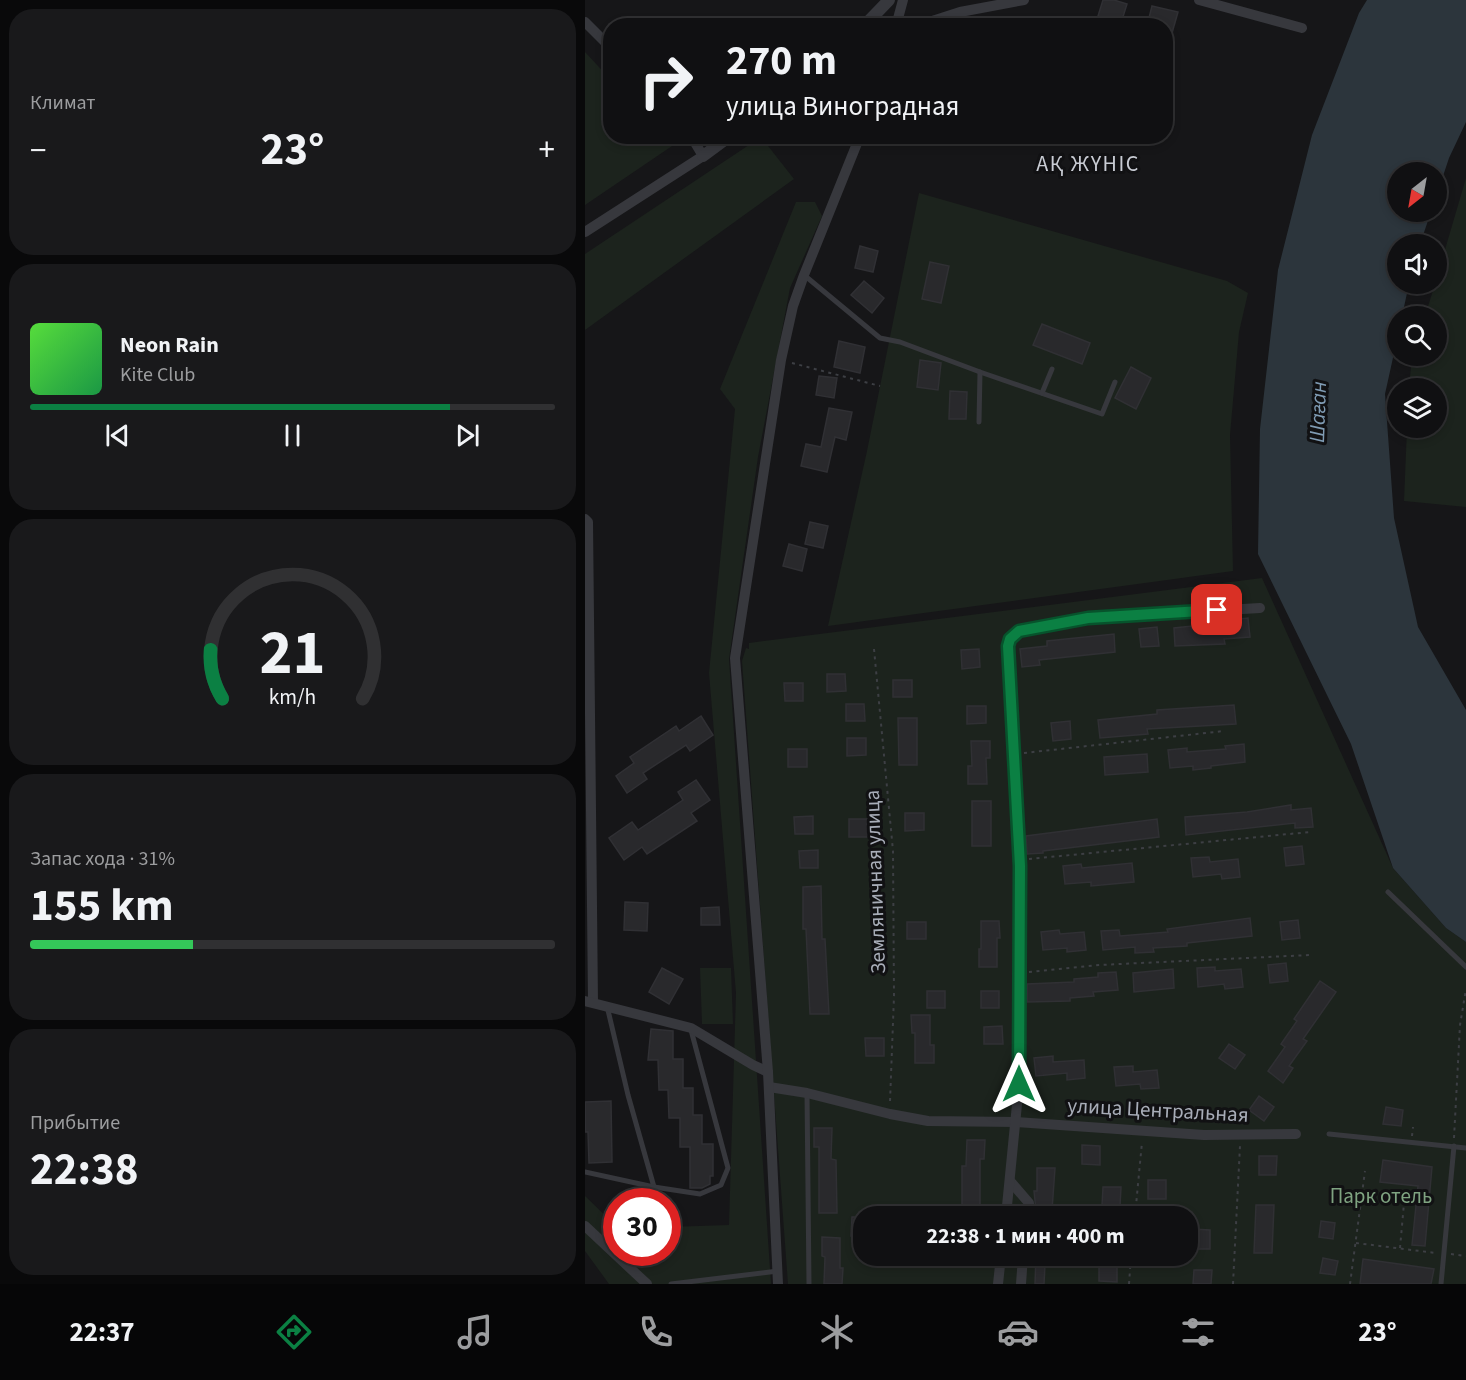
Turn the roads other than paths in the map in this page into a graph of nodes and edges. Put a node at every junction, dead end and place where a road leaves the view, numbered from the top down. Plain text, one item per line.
1 (889, 0) edge
2 (903, 0) edge
3 (1024, 0) edge
4 (1199, 0) edge
5 (872, 18) edge
6 (898, 18) edge
7 (941, 18) edge
8 (585, 22) edge
9 (1302, 28) dead end
10 (603, 40) edge
11 (696, 144) edge
12 (719, 144) edge
13 (856, 144) edge
14 (703, 156) junction
15 (585, 232) edge
16 (804, 275) junction
17 (1052, 369) dead end
18 (980, 372) junction
19 (1115, 382) dead end
20 (1042, 393) junction
21 (979, 422) dead end
22 (585, 519) edge
23 (1260, 608) dead end
24 (1388, 892) dead end
25 (1466, 967) edge
26 (589, 1002) edge
27 (607, 1005) junction
28 (691, 1028) junction
29 (768, 1072) junction
30 (769, 1086) junction
31 (807, 1093) junction
32 (1016, 1122) junction
33 (1296, 1134) dead end
34 (1329, 1134) dead end
35 (1454, 1146) junction
36 (1466, 1148) edge
37 (585, 1172) edge
38 (1010, 1181) junction
39 (654, 1187) junction
40 (1007, 1206) edge
41 (1029, 1206) edge
42 (585, 1226) edge
43 (1000, 1266) edge
44 (1022, 1266) edge
45 (777, 1271) junction
46 (647, 1284) edge
47 (671, 1284) edge
48 (778, 1284) edge
49 (809, 1284) edge
50 (998, 1284) edge
51 (1021, 1284) edge
52 (1441, 1284) edge

1 - 5 street
2 - 6 street
3 - 7 street
4 - 9 street
8 - 10 street
11 - 14 street
12 - 14 street
13 - 16 street
14 - 15 street
16 - 18 lane
16 - 29 street
17 - 20 lane
18 - 20 lane
18 - 21 lane
19 - 20 lane
22 - 26 street
23 - 32 street
24 - 25 lane
26 - 27 street
27 - 28 street
27 - 39 lane
28 - 29 street
28 - 39 lane
29 - 30 street
30 - 31 street, улица Центральная
30 - 45 street
31 - 32 street, улица Центральная
31 - 49 lane
32 - 33 street, улица Центральная
32 - 38 street
34 - 35 lane
35 - 36 lane
35 - 52 lane
37 - 39 lane
38 - 40 street
38 - 41 street
42 - 46 street
43 - 50 street
44 - 51 street
45 - 47 lane
45 - 48 street

